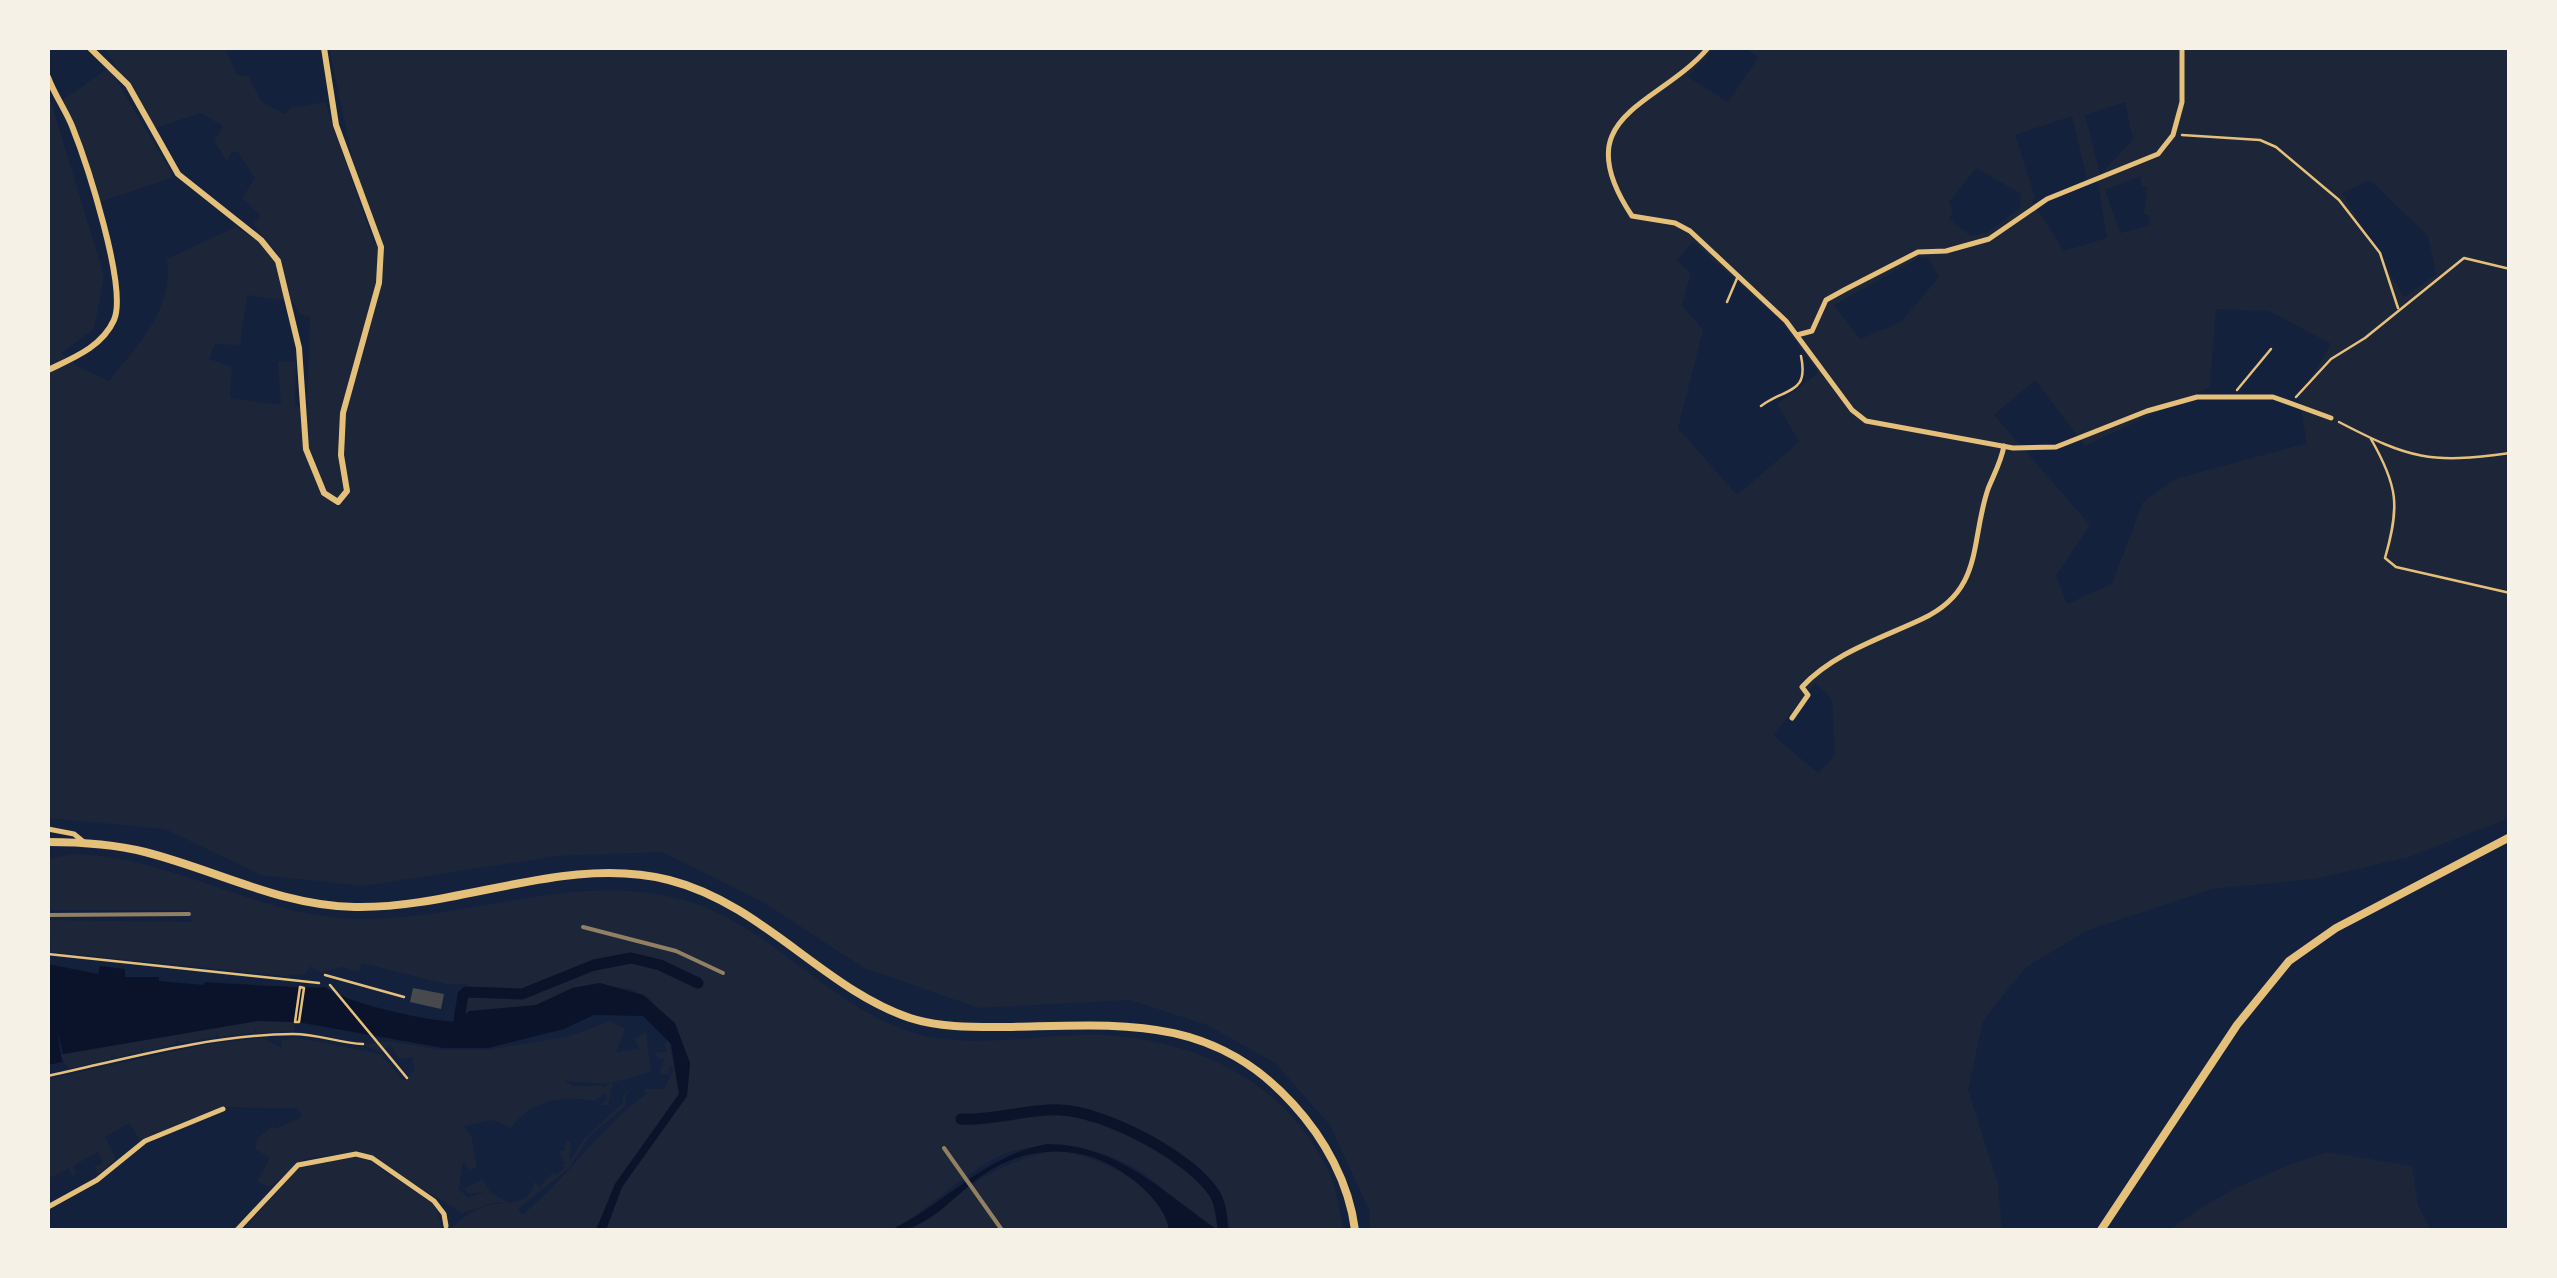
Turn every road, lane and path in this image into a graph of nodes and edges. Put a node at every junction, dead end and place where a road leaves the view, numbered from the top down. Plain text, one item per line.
1 (90, 48) edge
2 (324, 48) edge
3 (1708, 48) edge
4 (2182, 48) edge
5 (48, 77) edge
6 (2173, 135) junction
7 (2510, 269) edge
8 (1738, 274) junction
9 (1727, 302) dead end
10 (2398, 308) junction
11 (1797, 334) junction
12 (2272, 349) dead end
13 (48, 370) edge
14 (2232, 394) junction
15 (2291, 402) junction
16 (1761, 406) dead end
17 (2330, 418) joint
18 (2371, 439) junction
19 (2004, 446) junction
20 (2510, 453) edge
21 (2510, 593) edge
22 (1792, 718) dead end
23 (48, 829) edge
24 (2510, 837) edge
25 (48, 842) edge
26 (84, 843) junction
27 (48, 954) edge
28 (325, 975) dead end
29 (319, 983) dead end
30 (330, 985) dead end
31 (404, 997) dead end
32 (299, 1022) joint
33 (363, 1044) dead end
34 (48, 1076) edge
35 (407, 1078) dead end
36 (222, 1110) dead end
37 (48, 1208) edge
38 (446, 1226) dead end
39 (237, 1230) edge
40 (1355, 1230) edge
41 (2102, 1230) edge

1 - 2 street
3 - 8 street
4 - 6 street
5 - 13 street
6 - 10 path
6 - 11 street
7 - 10 path
8 - 9 lane
8 - 11 street
10 - 15 path
11 - 16 path
11 - 19 street
12 - 14 path
14 - 15 street
14 - 19 street
15 - 17 street
17 - 18 path
18 - 20 path
18 - 21 path
19 - 22 street
23 - 26 street
24 - 41 main road
25 - 26 main road
26 - 40 main road
27 - 29 path
28 - 31 path
30 - 35 path
32 - 32 path
33 - 34 path
36 - 37 street
38 - 39 street

